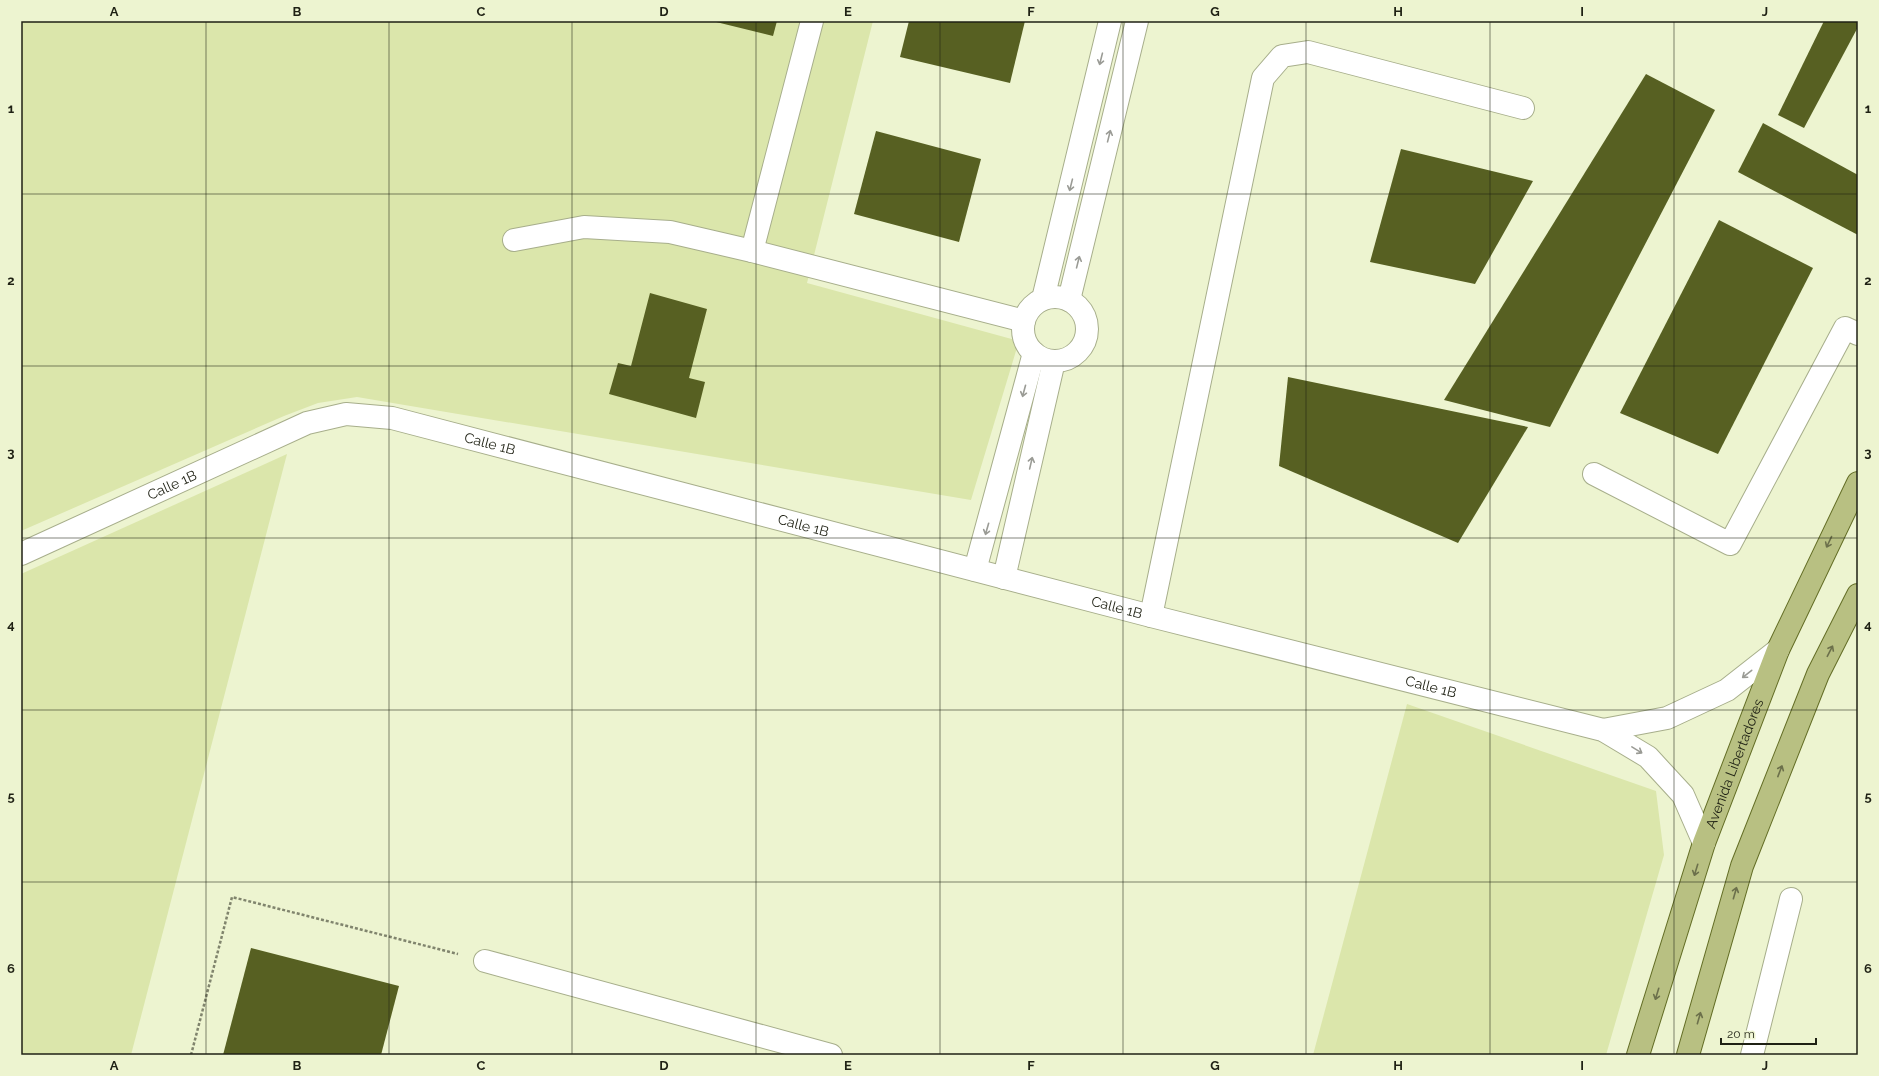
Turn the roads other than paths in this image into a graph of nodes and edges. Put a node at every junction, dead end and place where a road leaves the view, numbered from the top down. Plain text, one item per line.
1 (812, 21) edge
2 (1110, 21) edge
3 (1137, 21) edge
4 (1523, 108) dead end
5 (514, 240) dead end
6 (752, 251) junction
7 (1043, 299) junction
8 (1069, 300) junction
9 (1024, 321) junction
10 (1858, 334) edge
11 (1044, 357) junction
12 (1594, 474) dead end
13 (1858, 483) edge
14 (1852, 509) edge
15 (21, 554) edge
16 (975, 570) junction
17 (1004, 578) junction
18 (1858, 595) edge
19 (1151, 616) junction
20 (1778, 650) junction
21 (1603, 730) junction
22 (1704, 843) junction
23 (1791, 899) dead end
24 (485, 961) road end
25 (830, 1055) edge
26 (1638, 1055) edge
27 (1688, 1055) edge
28 (1752, 1055) edge

1 - 6 street
2 -> 7 street
8 -> 3 street
4 - 19 street
5 - 6 street
6 - 9 street
7 - 8 street
7 - 9 street
8 - 11 street
9 - 11 street
10 - 12 street
11 -> 16 street
17 -> 11 street
13 - 14 main road, Avenida Libertadores
14 -> 20 main road, Avenida Libertadores
15 - 16 street, Calle 1B
16 - 17 street, Calle 1B
17 - 19 street, Calle 1B
27 -> 18 main road
19 - 21 street, Calle 1B
20 -> 21 street, Calle 1B
20 - 22 main road, Avenida Libertadores
21 -> 22 street, Calle 1B
22 -> 26 main road, Avenida Libertadores
23 - 28 street
24 - 25 street

